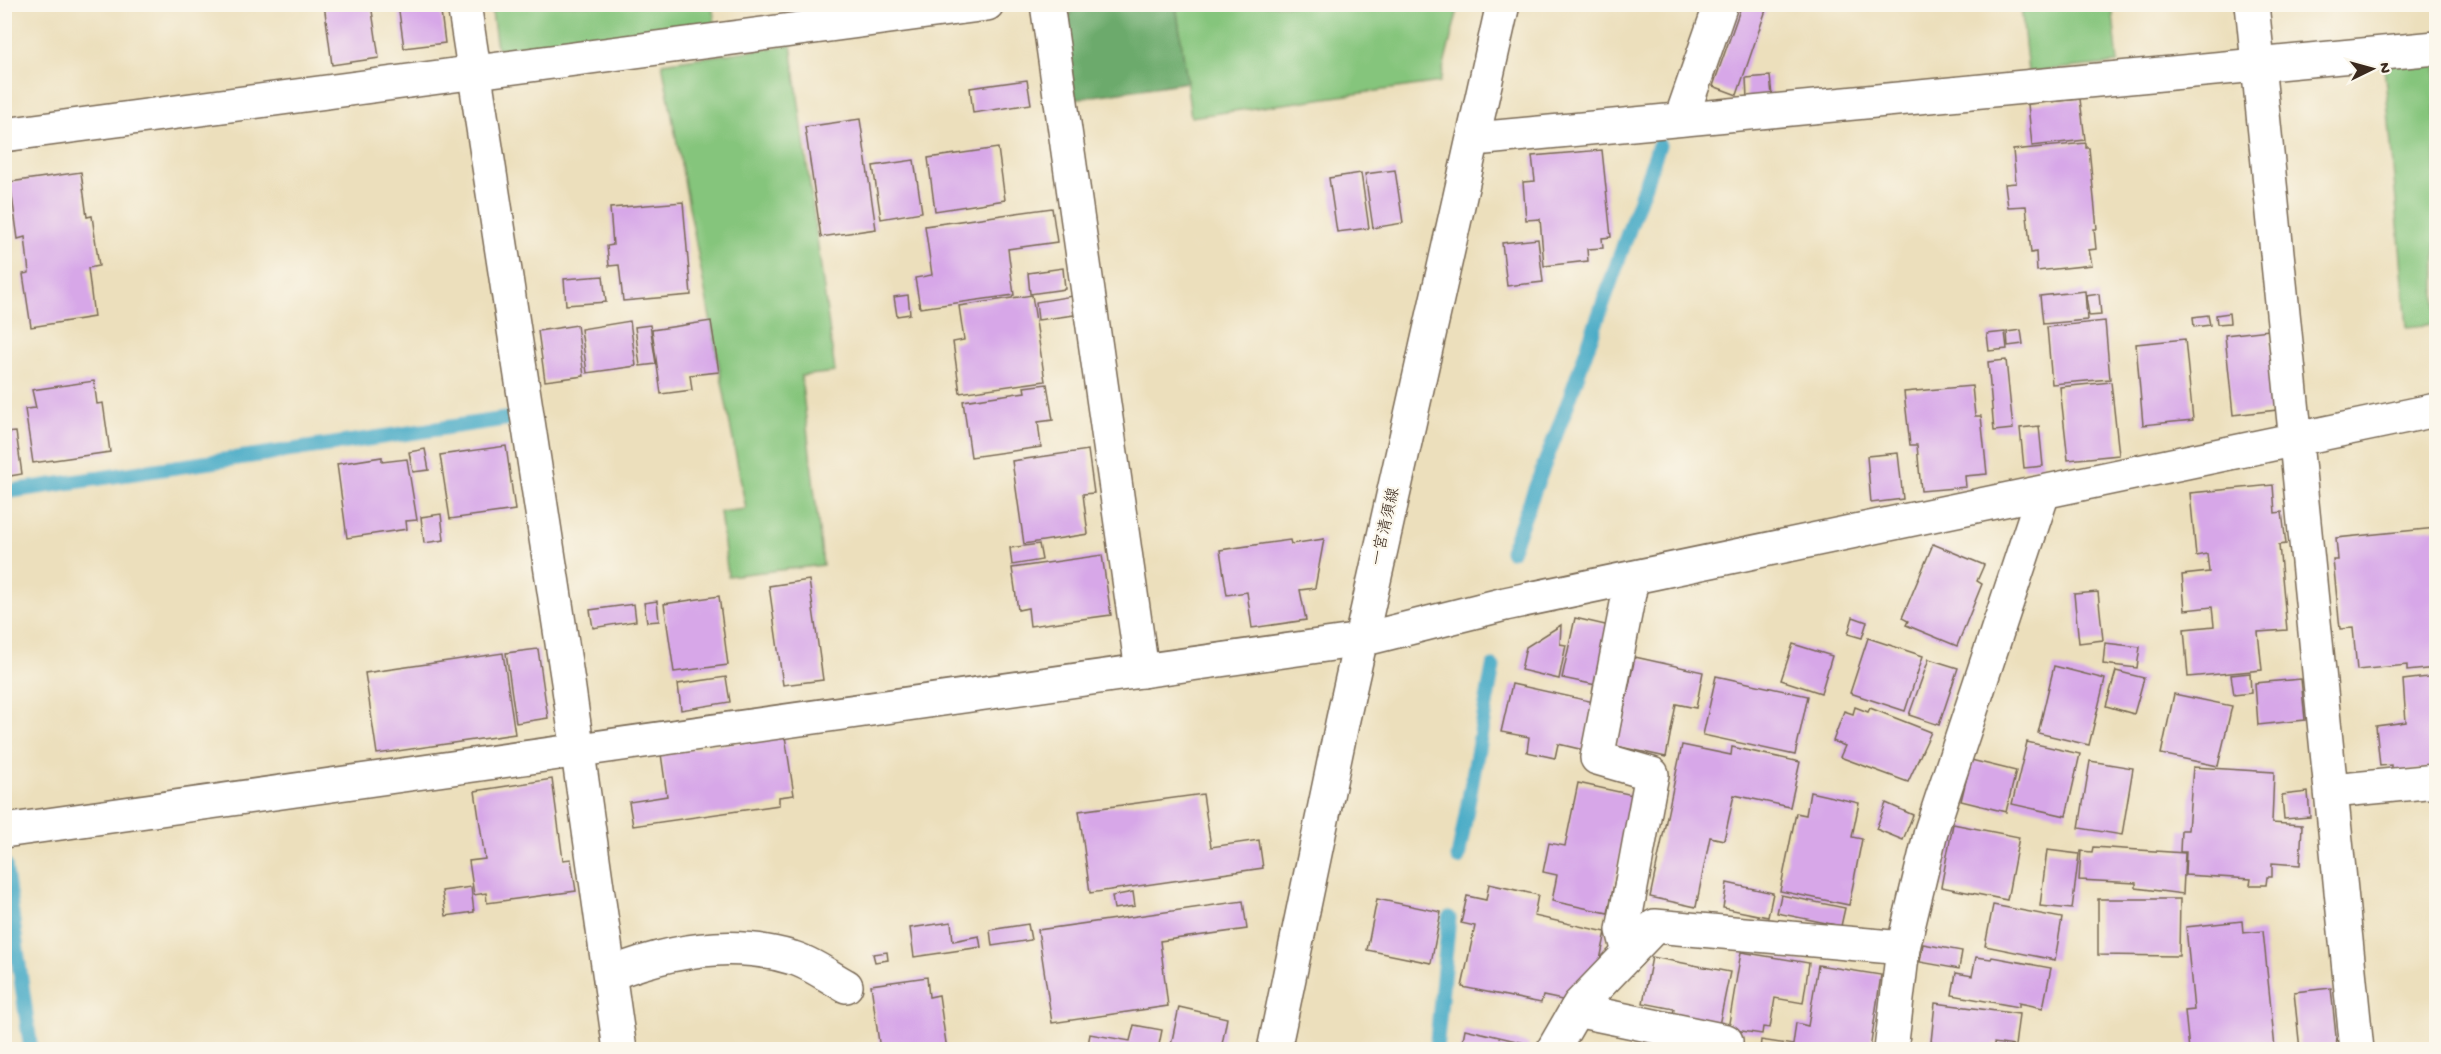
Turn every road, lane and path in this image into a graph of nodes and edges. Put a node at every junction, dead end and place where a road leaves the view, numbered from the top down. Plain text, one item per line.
1 (464, 4) edge
2 (987, 4) edge
3 (1047, 4) edge
4 (1503, 4) edge
5 (1721, 4) edge
6 (2252, 4) edge
7 (2436, 48) edge
8 (2259, 65) junction
9 (474, 72) junction
10 (1682, 119) junction
11 (4, 135) edge
12 (1474, 139) junction
13 (2436, 410) edge
14 (2297, 438) junction
15 (2043, 493) junction
16 (1632, 578) junction
17 (1361, 640) junction
18 (1142, 671) junction
19 (578, 750) junction
20 (2436, 781) edge
21 (2332, 791) junction
22 (4, 831) edge
23 (1903, 948) junction
24 (1629, 953) junction
25 (610, 974) junction
26 (846, 986) dead end
27 (1576, 1010) junction
28 (1726, 1041) dead end
29 (620, 1050) edge
30 (1274, 1050) edge
31 (1553, 1050) edge
32 (1891, 1050) edge
33 (2357, 1050) edge

1 - 9 street
2 - 9 street
3 - 18 street
4 - 12 street, 一宮清須線
5 - 10 street
6 - 8 street
7 - 8 street
8 - 10 street
8 - 14 street
9 - 11 street
9 - 19 street
10 - 12 street
12 - 17 street, 一宮清須線
13 - 14 street
14 - 15 street
14 - 21 street
15 - 16 street
15 - 23 street
16 - 17 street
16 - 24 street
17 - 18 street
17 - 30 street, 一宮清須線
18 - 19 street
19 - 22 street
19 - 25 street
20 - 21 street
21 - 33 street
23 - 24 street
23 - 32 street
24 - 27 street
25 - 26 street
25 - 29 street
27 - 28 street
27 - 31 street

